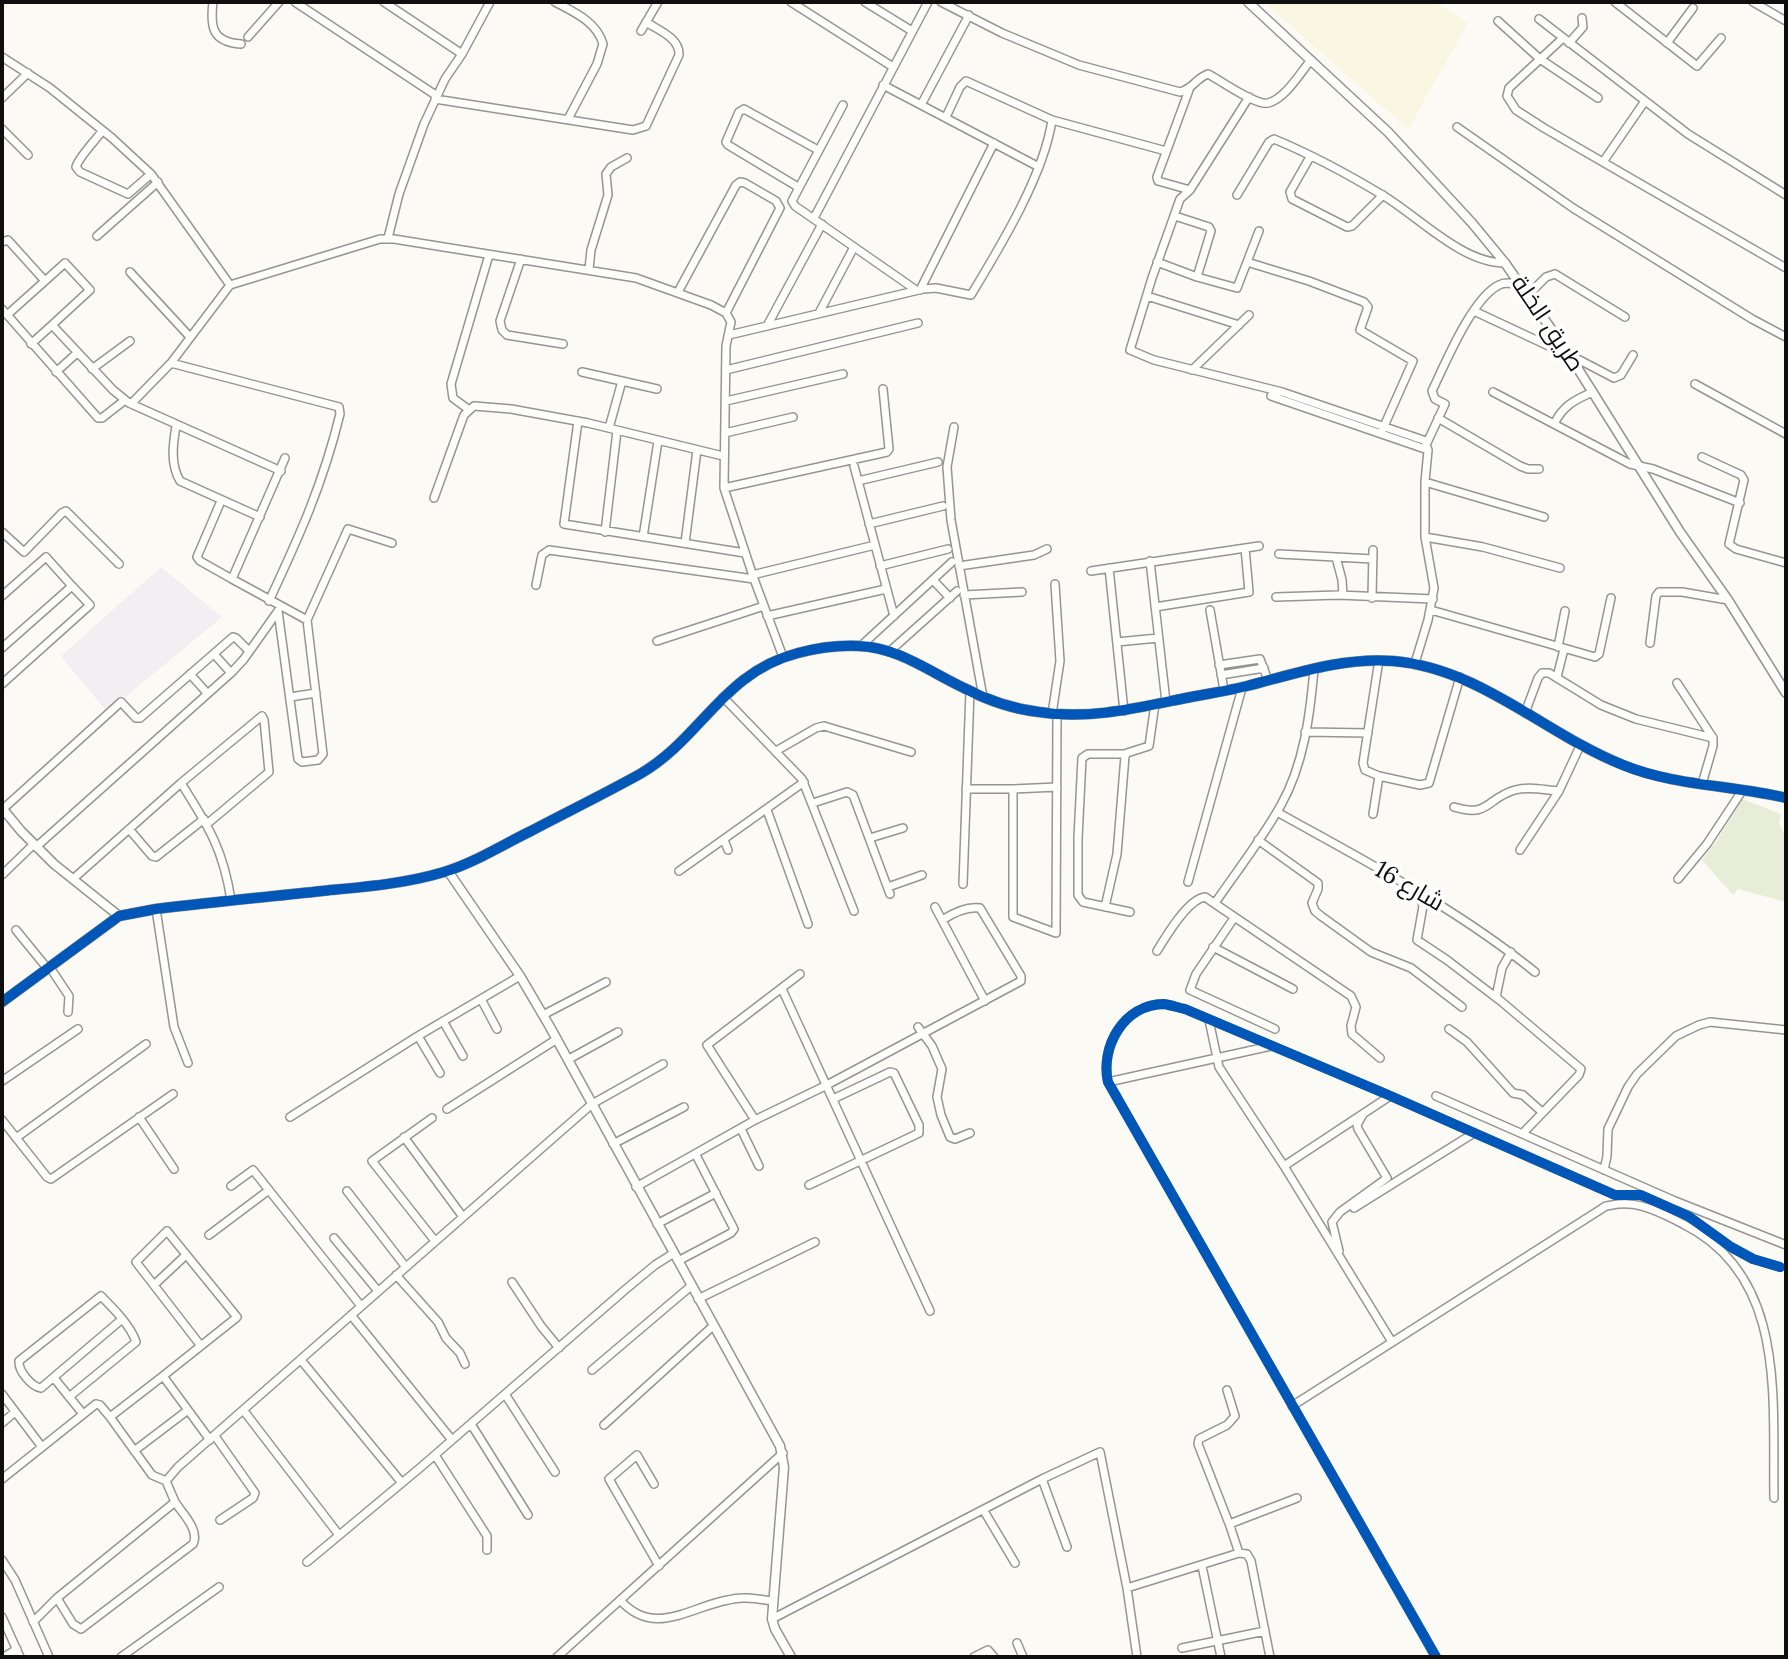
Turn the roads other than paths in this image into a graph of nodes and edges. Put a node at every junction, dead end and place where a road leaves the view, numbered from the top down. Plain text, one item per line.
1 (213, 2) edge
2 (279, 2) edge
3 (295, 2) edge
4 (384, 2) edge
5 (491, 2) edge
6 (555, 2) edge
7 (658, 2) edge
8 (791, 2) edge
9 (865, 2) edge
10 (928, 2) edge
11 (941, 2) edge
12 (1248, 2) edge
13 (1615, 2) edge
14 (1753, 2) edge
15 (1693, 8) dead end
16 (969, 15) junction
17 (1581, 18) dead end
18 (1539, 19) dead end
19 (1498, 21) dead end
20 (1786, 21) edge
21 (646, 22) junction
22 (641, 31) dead end
23 (912, 31) junction
24 (248, 37) dead end
25 (1721, 38) dead end
26 (1566, 41) junction
27 (1667, 43) junction
28 (241, 44) dead end
29 (462, 54) junction
30 (2, 57) edge
31 (1311, 60) junction
32 (1540, 60) junction
33 (893, 67) junction
34 (29, 73) junction
35 (883, 85) junction
36 (1189, 90) junction
37 (1249, 97) junction
38 (2, 98) edge
39 (436, 98) junction
40 (1598, 98) dead end
41 (1645, 102) junction
42 (842, 105) dead end
43 (921, 105) junction
44 (946, 117) junction
45 (568, 119) junction
46 (1052, 120) junction
47 (1457, 127) dead end
48 (2, 129) edge
49 (102, 131) junction
50 (994, 143) junction
51 (818, 150) junction
52 (1166, 151) junction
53 (28, 155) dead end
54 (1310, 157) junction
55 (627, 158) dead end
56 (1603, 162) junction
57 (1038, 166) junction
58 (151, 174) junction
59 (158, 182) junction
60 (798, 187) junction
61 (1190, 190) junction
62 (1237, 195) dead end
63 (1383, 195) junction
64 (1786, 195) edge
65 (1175, 216) junction
66 (814, 218) junction
67 (822, 224) junction
68 (1259, 231) dead end
69 (97, 236) dead end
70 (388, 238) junction
71 (2, 242) edge
72 (854, 247) junction
73 (488, 255) junction
74 (522, 259) junction
75 (1157, 262) junction
76 (1247, 262) junction
77 (1505, 263) junction
78 (1786, 268) edge
79 (589, 269) junction
80 (130, 272) dead end
81 (1197, 277) junction
82 (45, 281) junction
83 (230, 285) junction
84 (1521, 285) junction
85 (918, 290) junction
86 (678, 292) junction
87 (1528, 295) junction
88 (1147, 296) junction
89 (1474, 311) junction
90 (4, 312) edge
91 (726, 313) junction
92 (819, 313) junction
93 (1248, 315) dead end
94 (1625, 317) dead end
95 (918, 323) dead end
96 (1239, 325) junction
97 (52, 326) junction
98 (767, 326) junction
99 (729, 335) junction
100 (191, 337) junction
101 (1786, 337) edge
102 (130, 341) dead end
103 (32, 344) junction
104 (562, 344) dead end
105 (77, 353) junction
106 (1570, 355) junction
107 (1633, 355) dead end
108 (171, 363) junction
109 (92, 369) junction
110 (726, 370) junction
111 (1192, 370) junction
112 (56, 372) junction
113 (582, 372) dead end
114 (844, 374) dead end
115 (622, 381) junction
116 (1695, 384) dead end
117 (657, 389) dead end
118 (883, 389) dead end
119 (1493, 392) dead end
120 (1593, 392) junction
121 (1271, 396) dead end
122 (726, 401) junction
123 (128, 402) junction
124 (468, 410) junction
125 (793, 418) dead end
126 (1438, 418) junction
127 (578, 421) junction
128 (1554, 424) junction
129 (176, 426) junction
130 (954, 427) dead end
131 (613, 429) junction
132 (1383, 429) junction
133 (725, 433) junction
134 (1786, 434) edge
135 (659, 440) junction
136 (1426, 441) junction
137 (697, 450) junction
138 (1428, 450) junction
139 (723, 456) junction
140 (1702, 457) dead end
141 (285, 458) dead end
142 (938, 462) dead end
143 (854, 466) dead end
144 (1640, 467) junction
145 (1539, 469) dead end
146 (281, 471) junction
147 (858, 481) junction
148 (1425, 482) junction
149 (724, 488) junction
150 (434, 498) dead end
151 (221, 501) junction
152 (1740, 503) junction
153 (943, 506) dead end
154 (260, 517) junction
155 (1544, 517) dead end
156 (869, 524) junction
157 (2, 532) edge
158 (605, 532) junction
159 (643, 537) junction
160 (1425, 537) junction
161 (392, 543) dead end
162 (685, 543) junction
163 (875, 545) junction
164 (1259, 546) dead end
165 (1245, 548) junction
166 (948, 549) dead end
167 (1047, 549) dead end
168 (745, 553) junction
169 (1279, 554) dead end
170 (1336, 557) junction
171 (1150, 561) junction
172 (1786, 563) edge
173 (119, 564) dead end
174 (955, 564) junction
175 (880, 566) junction
176 (1109, 568) junction
177 (1560, 568) dead end
178 (1091, 571) dead end
179 (753, 577) junction
180 (232, 579) junction
181 (933, 580) junction
182 (1055, 584) dead end
183 (536, 585) dead end
184 (72, 586) junction
185 (886, 589) junction
186 (1022, 592) dead end
187 (961, 593) junction
188 (1343, 595) junction
189 (2, 596) edge
190 (1276, 597) dead end
191 (950, 598) junction
192 (1372, 598) junction
193 (1611, 598) dead end
194 (1433, 599) junction
195 (1728, 600) junction
196 (270, 601) junction
197 (764, 606) junction
198 (1155, 607) junction
199 (279, 609) junction
200 (1210, 610) dead end
201 (1430, 610) junction
202 (1565, 611) dead end
203 (767, 616) junction
204 (894, 616) junction
205 (307, 620) junction
206 (1158, 638) junction
207 (657, 640) dead end
208 (1117, 642) junction
209 (1650, 643) dead end
210 (862, 645) junction
211 (2, 648) edge
212 (1561, 648) junction
213 (249, 651) junction
214 (889, 652) junction
215 (214, 654) junction
216 (783, 657) junction
217 (1379, 660) junction
218 (1415, 663) junction
219 (1219, 664) junction
220 (1264, 668) junction
221 (1314, 669) junction
222 (231, 673) junction
223 (190, 674) junction
224 (1221, 675) junction
225 (1460, 677) junction
226 (1557, 677) junction
227 (1268, 680) junction
228 (1677, 683) dead end
229 (2, 684) edge
230 (1242, 688) junction
231 (1224, 690) junction
232 (970, 691) junction
233 (207, 693) junction
234 (316, 693) junction
235 (1786, 693) edge
236 (290, 696) junction
237 (723, 697) junction
238 (983, 697) junction
239 (1166, 702) junction
240 (1155, 704) junction
241 (1124, 711) junction
242 (1525, 713) junction
243 (1055, 714) junction
244 (1306, 732) junction
245 (1368, 733) junction
246 (1713, 738) junction
247 (1580, 746) junction
248 (776, 751) junction
249 (911, 752) dead end
250 (1125, 754) junction
251 (1379, 776) junction
252 (804, 782) junction
253 (181, 783) junction
254 (1702, 784) junction
255 (1057, 787) junction
256 (966, 789) junction
257 (1013, 789) junction
258 (1559, 791) junction
259 (1742, 791) junction
260 (1786, 796) edge
261 (813, 803) junction
262 (1454, 807) dead end
263 (2, 808) edge
264 (767, 810) junction
265 (1276, 812) junction
266 (1373, 814) dead end
267 (205, 821) junction
268 (903, 828) dead end
269 (129, 829) junction
270 (870, 838) junction
271 (723, 840) junction
272 (1258, 840) junction
273 (35, 846) junction
274 (728, 850) dead end
275 (1520, 850) dead end
276 (448, 871) junction
277 (679, 871) dead end
278 (2, 875) edge
279 (922, 875) dead end
280 (73, 879) junction
281 (1678, 879) dead end
282 (1188, 882) dead end
283 (963, 884) dead end
284 (1419, 893) junction
285 (231, 900) junction
286 (1215, 903) junction
287 (935, 907) dead end
288 (1105, 907) junction
289 (156, 909) junction
290 (854, 911) dead end
291 (1130, 912) dead end
292 (119, 916) junction
293 (1234, 918) junction
294 (942, 920) junction
295 (808, 925) dead end
296 (16, 930) dead end
297 (1213, 947) junction
298 (1157, 951) dead end
299 (1511, 952) junction
300 (48, 967) junction
301 (1535, 972) dead end
302 (800, 974) dead end
303 (520, 976) junction
304 (606, 982) dead end
305 (782, 989) junction
306 (1293, 989) dead end
307 (481, 999) junction
308 (1497, 999) junction
309 (985, 1000) junction
310 (2, 1002) edge
311 (1462, 1007) dead end
312 (68, 1012) dead end
313 (543, 1015) junction
314 (1209, 1020) junction
315 (443, 1021) junction
316 (918, 1027) dead end
317 (78, 1029) dead end
318 (497, 1029) dead end
319 (1275, 1029) dead end
320 (1449, 1029) dead end
321 (1786, 1030) edge
322 (618, 1032) dead end
323 (923, 1034) junction
324 (418, 1036) junction
325 (557, 1039) junction
326 (146, 1044) dead end
327 (1271, 1046) junction
328 (463, 1056) dead end
329 (1216, 1058) junction
330 (1380, 1058) dead end
331 (569, 1059) junction
332 (188, 1063) dead end
333 (663, 1064) dead end
334 (440, 1073) dead end
335 (2, 1081) edge
336 (1108, 1082) junction
337 (825, 1086) junction
338 (173, 1094) dead end
339 (1390, 1096) junction
340 (1436, 1096) dead end
341 (833, 1099) junction
342 (592, 1104) junction
343 (684, 1107) dead end
344 (447, 1109) dead end
345 (1542, 1112) junction
346 (1363, 1114) junction
347 (139, 1117) junction
348 (290, 1117) dead end
349 (432, 1118) dead end
350 (2, 1120) edge
351 (755, 1120) junction
352 (741, 1129) junction
353 (970, 1133) dead end
354 (1475, 1133) junction
355 (1523, 1133) junction
356 (404, 1137) junction
357 (16, 1138) junction
358 (613, 1144) junction
359 (696, 1155) junction
360 (861, 1161) junction
361 (759, 1166) dead end
362 (1284, 1166) junction
363 (174, 1169) dead end
364 (1604, 1170) junction
365 (809, 1185) dead end
366 (231, 1186) dead end
367 (636, 1187) junction
368 (269, 1190) junction
369 (347, 1191) dead end
370 (716, 1193) junction
371 (463, 1217) junction
372 (1332, 1222) junction
373 (657, 1224) junction
374 (209, 1235) dead end
375 (334, 1238) dead end
376 (435, 1241) junction
377 (816, 1242) dead end
378 (1786, 1245) edge
379 (186, 1255) junction
380 (676, 1257) junction
381 (1342, 1261) junction
382 (405, 1266) junction
383 (1780, 1267) dead end
384 (396, 1275) junction
385 (512, 1282) dead end
386 (154, 1285) junction
387 (691, 1286) junction
388 (378, 1290) junction
389 (698, 1299) junction
390 (361, 1306) junction
391 (930, 1311) dead end
392 (351, 1315) junction
393 (121, 1320) junction
394 (713, 1326) junction
395 (1392, 1342) junction
396 (201, 1346) junction
397 (559, 1348) junction
398 (301, 1360) junction
399 (465, 1363) dead end
400 (592, 1370) dead end
401 (163, 1376) junction
402 (54, 1378) junction
403 (1227, 1390) dead end
404 (2, 1394) edge
405 (505, 1394) junction
406 (69, 1397) junction
407 (1292, 1406) junction
408 (188, 1410) junction
409 (244, 1411) junction
410 (15, 1412) junction
411 (83, 1414) junction
412 (110, 1417) junction
413 (2, 1423) edge
414 (471, 1424) junction
415 (604, 1425) dead end
416 (213, 1438) junction
417 (452, 1440) junction
418 (42, 1447) junction
419 (134, 1451) junction
420 (783, 1453) junction
421 (435, 1455) junction
422 (555, 1472) dead end
423 (2, 1479) edge
424 (1042, 1479) junction
425 (166, 1481) junction
426 (402, 1483) junction
427 (654, 1484) dead end
428 (1297, 1498) dead end
429 (1774, 1498) dead end
430 (175, 1502) junction
431 (984, 1511) junction
432 (528, 1515) dead end
433 (220, 1520) dead end
434 (1230, 1526) junction
435 (339, 1535) junction
436 (1067, 1547) dead end
437 (487, 1550) dead end
438 (1239, 1552) junction
439 (2, 1560) edge
440 (307, 1562) dead end
441 (1015, 1563) dead end
442 (659, 1566) junction
443 (1202, 1566) junction
444 (5, 1570) edge
445 (219, 1587) dead end
446 (1126, 1588) junction
447 (57, 1598) junction
448 (620, 1600) junction
449 (772, 1601) junction
450 (2, 1617) edge
451 (772, 1619) junction
452 (33, 1622) junction
453 (1265, 1631) junction
454 (1217, 1641) junction
455 (1017, 1643) dead end
456 (1182, 1648) dead end
457 (17, 1649) junction
458 (4, 1657) edge
459 (20, 1657) edge
460 (49, 1657) edge
461 (121, 1657) edge
462 (557, 1657) edge
463 (791, 1657) edge
464 (974, 1657) edge
465 (994, 1657) edge
466 (1023, 1657) edge
467 (1137, 1657) edge
468 (1221, 1657) edge
469 (1270, 1657) edge
470 (1436, 1657) edge

1 - 28 street
2 - 24 street
3 - 39 street
4 - 29 street
5 - 29 street
6 - 45 street
7 - 21 street
8 - 33 street
9 - 23 street
10 - 23 street
11 - 16 street
12 - 31 street, طريق الخلة
13 - 27 street
14 - 20 street
15 - 27 street
16 - 36 street
16 - 43 street
17 - 26 street
18 - 26 street
19 - 32 street
21 - 22 street
21 - 45 street
23 - 33 street
25 - 27 street
26 - 32 street
26 - 41 street
29 - 39 street
30 - 34 street
31 - 37 street
31 - 77 street, طريق الخلة
32 - 40 street
32 - 56 street
33 - 35 street
34 - 38 street
34 - 49 street
35 - 43 street
35 - 66 street
36 - 37 street
36 - 52 street
37 - 61 street
39 - 45 street
39 - 70 street
41 - 56 street
41 - 64 street
42 - 51 street
43 - 44 street
44 - 46 street
44 - 50 street
46 - 52 street
46 - 57 street
47 - 101 street
48 - 53 street
49 - 58 street
49 - 58 street
50 - 57 street
50 - 85 street
51 - 60 street
51 - 60 street
52 - 61 street
54 - 62 street
54 - 63 street
54 - 63 street
55 - 79 street
56 - 78 street
57 - 85 street
58 - 59 street
59 - 69 street
59 - 83 street
60 - 66 street
61 - 65 street
63 - 77 street
65 - 75 street
65 - 81 street
66 - 67 street
67 - 72 street
67 - 98 street
68 - 76 street
70 - 73 street
70 - 83 street
71 - 82 street
72 - 85 street
72 - 92 street
73 - 74 street
73 - 124 street
74 - 79 street
74 - 104 street
75 - 81 street
75 - 88 street
76 - 81 street
76 - 132 street
77 - 84 street, طريق الخلة
79 - 86 street
80 - 100 street
82 - 90 street
82 - 97 street
83 - 100 street
84 - 87 street, طريق الخلة
84 - 89 street
85 - 92 street
86 - 91 street
86 - 91 street
87 - 94 street
87 - 106 street, طريق الخلة
88 - 96 street
88 - 111 street
89 - 106 street
89 - 126 street
90 - 103 street
91 - 99 street
92 - 98 street
93 - 96 street
95 - 110 street
96 - 111 street
97 - 103 street
97 - 105 street
98 - 99 street
99 - 110 street
100 - 108 street
102 - 109 street
103 - 112 street
105 - 109 street
105 - 112 street
106 - 107 street
106 - 120 street, طريق الخلة
108 - 123 street
108 - 196 street
109 - 123 street
110 - 122 street
111 - 132 street
112 - 123 street
113 - 115 street
114 - 122 street
115 - 117 street
115 - 131 street
116 - 134 street
118 - 149 street
119 - 128 street
120 - 128 street
120 - 144 street, طريق الخلة
121 - 132 street
122 - 133 street
123 - 129 street
124 - 127 street
124 - 150 street
125 - 133 street
126 - 136 street
126 - 145 street
127 - 131 street
127 - 158 street
128 - 144 street
129 - 146 street
129 - 151 street
130 - 174 street
131 - 135 street
131 - 158 street
132 - 136 street
132 - 138 street
133 - 139 street
135 - 137 street
135 - 159 street
136 - 138 street
137 - 139 street
137 - 162 street
138 - 148 street
139 - 149 street
140 - 152 street
141 - 146 street
142 - 147 street
143 - 147 street
144 - 152 street
144 - 195 street, طريق الخلة
146 - 154 street
147 - 156 street
148 - 155 street
148 - 160 street
149 - 168 street
151 - 154 street
151 - 180 street
152 - 172 street
153 - 156 street
154 - 180 street
156 - 163 street
157 - 173 street
158 - 159 street
159 - 162 street
160 - 177 street
160 - 194 street
161 - 205 street
162 - 168 street
163 - 175 street
163 - 179 street
164 - 165 street
165 - 171 street
165 - 198 street
166 - 175 street
167 - 174 street
168 - 179 street
169 - 170 street
170 - 188 street
170 - 192 street
171 - 176 street
171 - 198 street
174 - 181 street
174 - 187 street
175 - 185 street
176 - 178 street
176 - 208 street
179 - 183 street
179 - 197 street
180 - 196 street
181 - 191 street
181 - 204 street
182 - 243 street
184 - 189 street
184 - 211 street
184 - 229 street
185 - 203 street
185 - 204 street
186 - 187 street
187 - 191 street
187 - 238 street
188 - 190 street
188 - 192 street
191 - 214 street
192 - 194 street
193 - 212 street
194 - 201 street
195 - 209 street
195 - 235 street, طريق الخلة
196 - 199 street
197 - 203 street
197 - 207 street
198 - 206 street
199 - 205 street
199 - 213 street
199 - 236 street
200 - 219 street
201 - 212 street
201 - 218 street
202 - 212 street
203 - 216 street
204 - 210 street
205 - 234 street
206 - 208 street
206 - 239 street
208 - 241 street
210 - 214 street
210 - 216 street
212 - 226 street
213 - 215 street
213 - 222 street
214 - 232 street
215 - 222 street
215 - 223 street
216 - 237 street
217 - 218 street
217 - 221 street
217 - 245 street
218 - 225 street
219 - 220 street
219 - 224 street
220 - 224 street
220 - 227 street
221 - 227 street
221 - 244 street
222 - 233 street
223 - 233 street
223 - 263 street
224 - 231 street
225 - 242 street
225 - 251 street
226 - 242 street
226 - 246 street
227 - 230 street
228 - 246 street
230 - 231 street
230 - 282 street
231 - 239 street
232 - 238 street
232 - 256 street
233 - 273 street
234 - 236 street
234 - 236 street
237 - 248 street
237 - 276 street
238 - 243 street
239 - 240 street
240 - 241 street
240 - 250 street
241 - 243 street
242 - 247 street
243 - 255 street
244 - 245 street
244 - 265 street
245 - 251 street
246 - 254 street
247 - 254 street
247 - 258 street
248 - 249 street
248 - 252 street
250 - 288 street
250 - 288 street
251 - 266 street
252 - 261 street
252 - 264 street
253 - 267 street
253 - 267 street
253 - 269 street
254 - 259 street
255 - 257 street
255 - 257 street
256 - 257 street
256 - 283 street
258 - 262 street
258 - 275 street
259 - 260 street
259 - 281 street
261 - 270 street
261 - 290 street
263 - 273 street
264 - 271 street
264 - 295 street
265 - 272 street
265 - 284 street, شارع 16
267 - 269 street
267 - 285 street
268 - 270 street
269 - 280 street
270 - 279 street
271 - 274 street
271 - 277 street
272 - 286 street
272 - 311 street
273 - 278 street
273 - 280 street
276 - 285 street
276 - 303 street
280 - 292 street
284 - 299 street, شارع 16
284 - 308 street
285 - 289 street
286 - 293 street
286 - 298 street
287 - 294 street
288 - 291 street
289 - 292 street
289 - 332 street
292 - 300 street
293 - 297 street
293 - 330 street
294 - 309 street
294 - 309 street
296 - 300 street
297 - 306 street
297 - 319 street
299 - 301 street, شارع 16
299 - 308 street
300 - 310 street
300 - 312 street
302 - 305 street
303 - 307 street
303 - 313 street
304 - 313 street
305 - 337 street
305 - 351 street
307 - 315 street
307 - 318 street
308 - 345 street
309 - 323 street
313 - 325 street
314 - 327 street
314 - 329 street
314 - 336 street
315 - 324 street
315 - 328 street
316 - 323 street
317 - 335 street
320 - 345 street
321 - 364 street
322 - 331 street
323 - 337 street
323 - 353 street
324 - 334 street
324 - 348 street
325 - 331 street
325 - 344 street
326 - 357 street
327 - 329 street
327 - 339 street
329 - 336 street
329 - 362 street
331 - 342 street
333 - 342 street
336 - 407 street
337 - 341 street
337 - 351 street
338 - 347 street
339 - 346 street
339 - 354 street
340 - 355 street
341 - 360 street
341 - 360 street
342 - 358 street
342 - 371 street
343 - 358 street
345 - 355 street
346 - 362 street
346 - 372 street
347 - 357 street
347 - 363 street
349 - 356 street
350 - 357 street
351 - 352 street
352 - 359 street
352 - 361 street
354 - 372 street
354 - 383 street
355 - 364 street
356 - 371 street
356 - 376 street
358 - 367 street
359 - 367 street
359 - 370 street
360 - 365 street
360 - 391 street
362 - 381 street
364 - 378 street
366 - 368 street
367 - 373 street
368 - 374 street
368 - 390 street
369 - 382 street
370 - 373 street
370 - 380 street
371 - 376 street
372 - 381 street
373 - 380 street
375 - 388 street
376 - 382 street
377 - 389 street
379 - 386 street
379 - 386 street
379 - 396 street
380 - 387 street
380 - 397 street
381 - 395 street
382 - 384 street
384 - 388 street
384 - 399 street
385 - 397 street
386 - 396 street
387 - 389 street
387 - 400 street
388 - 390 street
389 - 394 street
390 - 392 street
392 - 398 street
392 - 417 street
393 - 402 street
393 - 402 street
393 - 406 street
394 - 415 street
394 - 420 street
395 - 407 street
395 - 429 street
396 - 401 street
397 - 405 street
398 - 409 street
398 - 426 street
401 - 408 street
401 - 412 street
402 - 406 street
403 - 434 street
404 - 410 street
405 - 414 street
405 - 422 street
406 - 411 street
407 - 470 street
408 - 416 street
408 - 419 street
409 - 416 street
409 - 435 street
410 - 413 street
410 - 418 street
411 - 412 street
411 - 418 street
412 - 419 street
414 - 417 street
414 - 432 street
416 - 425 street
416 - 433 street
417 - 421 street
418 - 423 street
419 - 425 street
420 - 442 street
420 - 449 street
421 - 426 street
421 - 437 street
424 - 431 street
424 - 436 street
424 - 446 street
425 - 430 street
426 - 435 street
427 - 442 street
428 - 434 street
430 - 447 street
430 - 447 street
431 - 441 street
431 - 451 street
434 - 438 street
435 - 440 street
438 - 443 street
438 - 453 street
439 - 444 street
442 - 448 street
443 - 446 street
443 - 454 street
444 - 452 street
445 - 461 street
446 - 467 street
447 - 452 street
448 - 449 street
448 - 462 street
449 - 451 street
450 - 457 street
451 - 463 street
452 - 460 street
453 - 454 street
453 - 469 street
454 - 456 street
454 - 468 street
455 - 466 street
457 - 458 street
457 - 459 street
464 - 465 street

